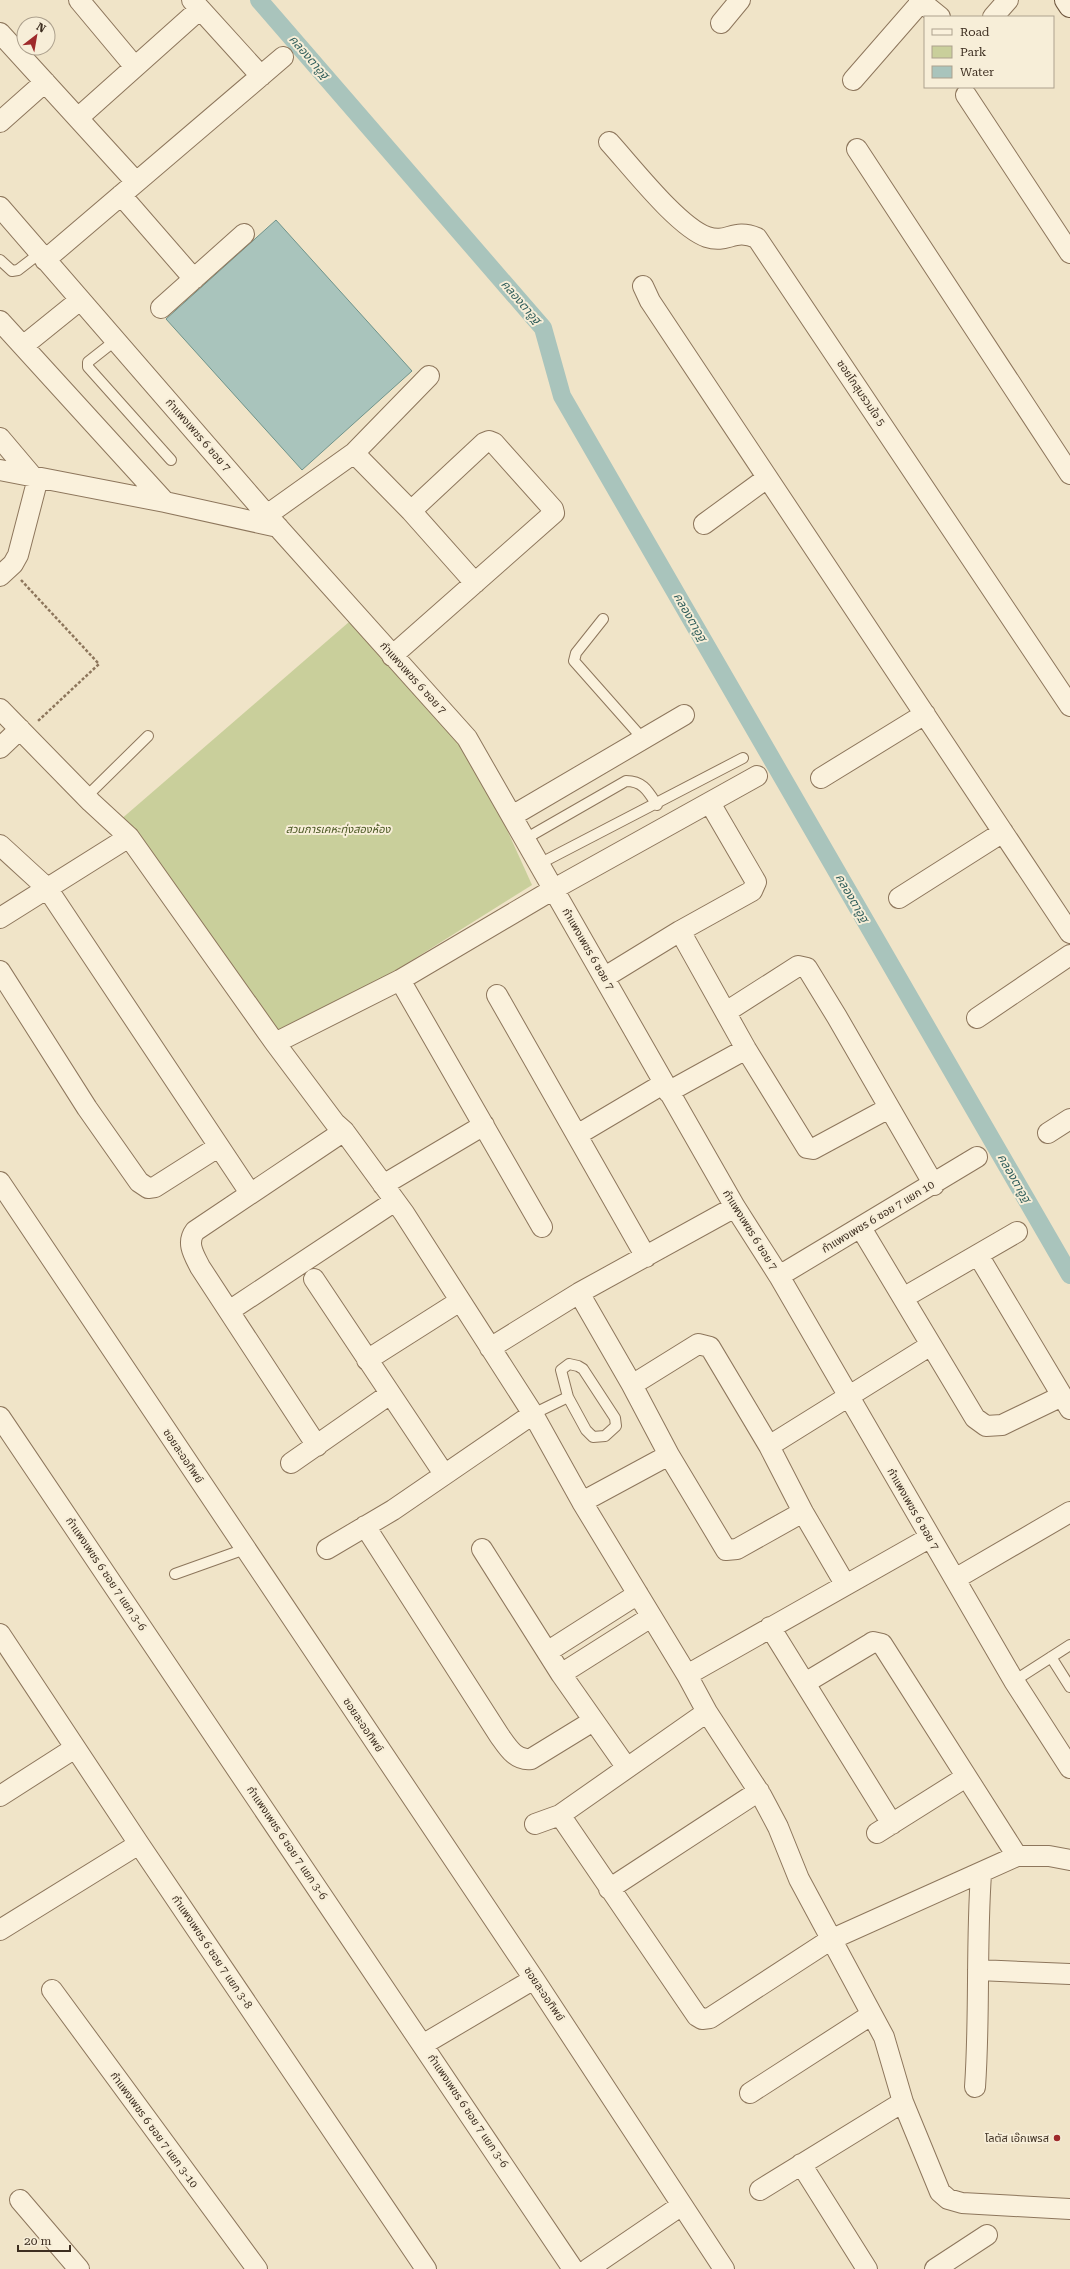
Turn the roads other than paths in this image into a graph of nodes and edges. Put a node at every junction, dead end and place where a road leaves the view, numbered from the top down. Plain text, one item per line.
1 (79, 0) edge
2 (740, 0) edge
3 (1008, 0) edge
4 (1066, 0) edge
5 (920, 1) edge
6 (196, 4) edge
7 (1070, 6) edge
8 (939, 16) edge
9 (994, 16) edge
10 (721, 23) dead end
11 (0, 33) edge
12 (283, 57) dead end
13 (135, 67) junction
14 (261, 76) junction
15 (853, 80) dead end
16 (45, 82) junction
17 (966, 95) dead end
18 (78, 118) junction
19 (0, 122) edge
20 (609, 142) dead end
21 (857, 149) dead end
22 (136, 182) junction
23 (122, 195) junction
24 (0, 206) edge
25 (244, 234) dead end
26 (1070, 253) edge
27 (43, 257) junction
28 (0, 260) edge
29 (194, 279) junction
30 (643, 286) dead end
31 (80, 300) junction
32 (161, 308) dead end
33 (0, 321) edge
34 (116, 340) junction
35 (22, 346) junction
36 (429, 376) dead end
37 (0, 438) edge
38 (354, 453) junction
39 (171, 460) dead end
40 (0, 470) edge
41 (1070, 474) edge
42 (35, 478) junction
43 (766, 478) junction
44 (165, 502) junction
45 (411, 511) junction
46 (273, 521) junction
47 (704, 524) dead end
48 (6, 567) edge
49 (475, 583) junction
50 (603, 619) dead end
51 (392, 656) junction
52 (1070, 706) edge
53 (0, 709) edge
54 (925, 714) junction
55 (684, 715) dead end
56 (22, 732) junction
57 (148, 736) dead end
58 (643, 739) junction
59 (0, 748) edge
60 (743, 758) dead end
61 (757, 776) dead end
62 (821, 778) dead end
63 (86, 797) junction
64 (710, 803) junction
65 (657, 804) junction
66 (512, 816) junction
67 (1003, 832) junction
68 (129, 837) junction
69 (525, 839) junction
70 (0, 845) edge
71 (539, 864) junction
72 (47, 888) junction
73 (554, 889) junction
74 (899, 898) dead end
75 (0, 918) edge
76 (680, 931) junction
77 (1070, 934) edge
78 (1070, 954) edge
79 (0, 971) edge
80 (605, 977) junction
81 (400, 980) junction
82 (497, 995) dead end
83 (726, 1012) junction
84 (977, 1018) dead end
85 (275, 1043) junction
86 (746, 1049) junction
87 (666, 1088) junction
88 (890, 1108) junction
89 (1070, 1119) edge
90 (484, 1125) junction
91 (344, 1131) junction
92 (1048, 1134) dead end
93 (577, 1135) junction
94 (218, 1147) junction
95 (977, 1157) dead end
96 (934, 1184) junction
97 (383, 1185) junction
98 (1, 1187) edge
99 (250, 1193) junction
100 (395, 1201) junction
101 (735, 1207) junction
102 (542, 1227) dead end
103 (861, 1228) junction
104 (1016, 1232) dead end
105 (978, 1255) junction
106 (646, 1257) junction
107 (778, 1276) junction
108 (314, 1279) dead end
109 (579, 1293) junction
110 (903, 1298) junction
111 (460, 1301) junction
112 (228, 1310) junction
113 (931, 1345) junction
114 (490, 1348) junction
115 (367, 1360) junction
116 (632, 1385) junction
117 (390, 1394) junction
118 (848, 1396) junction
119 (568, 1397) junction
120 (1066, 1402) edge
121 (533, 1414) junction
122 (0, 1417) edge
123 (316, 1446) junction
124 (769, 1446) junction
125 (669, 1455) junction
126 (291, 1463) dead end
127 (444, 1474) junction
128 (582, 1502) junction
129 (803, 1512) junction
130 (1070, 1512) edge
131 (365, 1526) junction
132 (929, 1538) junction
133 (245, 1549) junction
134 (327, 1549) dead end
135 (482, 1549) dead end
136 (175, 1574) dead end
137 (955, 1579) junction
138 (846, 1584) junction
139 (638, 1594) junction
140 (651, 1617) junction
141 (770, 1626) junction
142 (0, 1634) edge
143 (1070, 1645) edge
144 (547, 1652) junction
145 (5, 1654) edge
146 (1052, 1657) junction
147 (561, 1674) junction
148 (687, 1675) junction
149 (1014, 1681) junction
150 (805, 1683) junction
151 (1070, 1687) edge
152 (707, 1712) junction
153 (593, 1720) junction
154 (75, 1748) junction
155 (627, 1768) junction
156 (1070, 1768) edge
157 (966, 1777) junction
158 (759, 1791) junction
159 (0, 1796) edge
160 (560, 1814) junction
161 (535, 1824) dead end
162 (139, 1844) junction
163 (1017, 1856) junction
164 (1070, 1860) edge
165 (981, 1874) junction
166 (609, 1889) junction
167 (0, 1930) edge
168 (830, 1940) junction
169 (978, 1970) junction
170 (1070, 1974) edge
171 (534, 1979) junction
172 (52, 1990) dead end
173 (872, 2015) junction
174 (424, 2044) junction
175 (975, 2087) dead end
176 (750, 2093) dead end
177 (903, 2102) junction
178 (801, 2164) junction
179 (760, 2190) dead end
180 (20, 2200) dead end
181 (682, 2205) junction
182 (1070, 2209) edge
183 (987, 2235) dead end
184 (79, 2269) edge
185 (257, 2269) edge
186 (426, 2269) edge
187 (573, 2269) edge
188 (588, 2269) edge
189 (724, 2269) edge
190 (867, 2269) edge
191 (935, 2269) edge

1 - 13 street
2 - 10 street
3 - 9 street
4 - 7 street
5 - 8 street
5 - 15 street
6 - 13 street
6 - 14 street
11 - 16 street
12 - 14 street
13 - 18 street
14 - 22 street
16 - 18 street
16 - 19 street
17 - 26 street
18 - 22 street
20 - 52 street, ซอยโกสุมรวมใจ 5
21 - 41 street
22 - 23 street
23 - 27 street
23 - 29 street
24 - 27 street, กำแพงเพชร 6 ซอย 7
25 - 29 street
27 - 28 lane
27 - 31 street, กำแพงเพชร 6 ซอย 7
29 - 32 street
30 - 43 street
31 - 34 street, กำแพงเพชร 6 ซอย 7
31 - 35 street
33 - 35 street
34 - 39 lane
34 - 46 street, กำแพงเพชร 6 ซอย 7
35 - 44 street
36 - 38 street
37 - 42 street
38 - 45 street
38 - 46 street
40 - 42 street
42 - 44 street
42 - 48 street
43 - 47 street
43 - 54 street
44 - 46 street
45 - 49 street
45 - 49 street
46 - 51 street, กำแพงเพชร 6 ซอย 7
49 - 51 street
50 - 58 lane
51 - 66 street, กำแพงเพชร 6 ซอย 7
53 - 56 street
54 - 62 street
54 - 67 street
55 - 58 street
56 - 59 street
56 - 63 street
57 - 63 lane
58 - 66 street
60 - 65 lane
61 - 64 street
63 - 68 street
64 - 73 street
64 - 76 street
65 - 69 lane
65 - 71 lane
66 - 69 street, กำแพงเพชร 6 ซอย 7
67 - 74 street
67 - 77 street
68 - 72 street
68 - 85 street
69 - 71 street, กำแพงเพชร 6 ซอย 7
70 - 72 street
71 - 73 street, กำแพงเพชร 6 ซอย 7
72 - 75 street
72 - 94 street
73 - 80 street, กำแพงเพชร 6 ซอย 7
73 - 81 street
76 - 80 street
76 - 83 street
78 - 84 street
79 - 94 street
80 - 87 street, กำแพงเพชร 6 ซอย 7
81 - 85 street
81 - 90 street
82 - 93 street
83 - 86 street
83 - 88 street
85 - 91 street
86 - 87 street
86 - 88 street
87 - 93 street
87 - 101 street, กำแพงเพชร 6 ซอย 7
88 - 96 street
89 - 92 street
90 - 97 street
90 - 102 street
91 - 97 street
91 - 99 street
93 - 106 street
94 - 99 street
95 - 96 street, กำแพงเพชร 6 ซอย 7 แยก 10
96 - 103 street, กำแพงเพชร 6 ซอย 7 แยก 10
97 - 100 street
98 - 133 street, ซอยละออทิพย์
99 - 112 street
100 - 111 street
100 - 112 street
101 - 106 street
101 - 107 street, กำแพงเพชร 6 ซอย 7
103 - 107 street, กำแพงเพชร 6 ซอย 7 แยก 10
103 - 110 street
104 - 105 street
105 - 110 street
105 - 120 street
106 - 109 street
107 - 118 street, กำแพงเพชร 6 ซอย 7
108 - 115 street
109 - 114 street
109 - 116 street
110 - 113 street
111 - 114 street
111 - 115 street
112 - 123 street
113 - 118 street
113 - 120 street
114 - 121 street
115 - 117 street
116 - 124 street
116 - 125 street
117 - 123 street
117 - 127 street
118 - 124 street
118 - 132 street, กำแพงเพชร 6 ซอย 7
119 - 119 lane
119 - 121 lane
121 - 127 street
121 - 128 street
122 - 174 street, กำแพงเพชร 6 ซอย 7 แยก 3-6
123 - 126 street
124 - 129 street
125 - 128 street
125 - 129 street
127 - 131 street
128 - 139 street
129 - 138 street
130 - 137 street
131 - 134 street
131 - 153 street
132 - 137 street, กำแพงเพชร 6 ซอย 7
132 - 138 street
133 - 136 lane
133 - 171 street, ซอยละออทิพย์
135 - 144 street
137 - 149 street, กำแพงเพชร 6 ซอย 7
138 - 141 street
139 - 140 street
139 - 144 street
140 - 147 street
140 - 148 street
141 - 148 street
141 - 150 street
142 - 145 street, กำแพงเพชร 6 ซอย 7 แยก 3-8
143 - 146 lane
144 - 147 street
145 - 154 street, กำแพงเพชร 6 ซอย 7 แยก 3-8
146 - 149 lane
146 - 151 lane
147 - 153 street
148 - 152 street
149 - 156 street, กำแพงเพชร 6 ซอย 7
150 - 157 street
150 - 157 street
152 - 155 street
152 - 158 street
153 - 155 street
154 - 159 street
154 - 162 street, กำแพงเพชร 6 ซอย 7 แยก 3-8
155 - 160 street
157 - 163 street
158 - 166 street
158 - 168 street
160 - 161 street
160 - 166 street
162 - 167 street
162 - 186 street, กำแพงเพชร 6 ซอย 7 แยก 3-8
163 - 164 street
163 - 165 street
165 - 168 street
165 - 169 street
166 - 168 street
168 - 173 street
169 - 170 street
169 - 175 street
171 - 174 street
171 - 181 street, ซอยละออทิพย์
172 - 185 street, กำแพงเพชร 6 ซอย 7 แยก 3-10
173 - 176 street
173 - 177 street
174 - 187 street, กำแพงเพชร 6 ซอย 7 แยก 3-6
177 - 178 street
177 - 182 street
178 - 179 street
178 - 190 street
180 - 184 street
181 - 188 street
181 - 189 street, ซอยละออทิพย์
183 - 191 street

